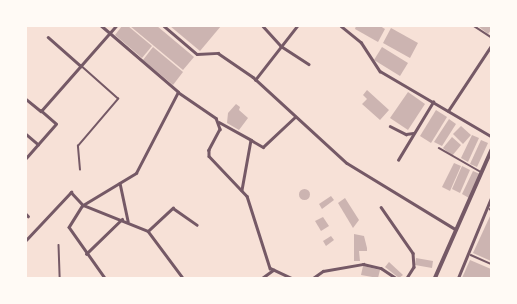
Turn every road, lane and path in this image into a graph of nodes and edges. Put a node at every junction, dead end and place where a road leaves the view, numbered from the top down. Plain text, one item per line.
1 (101, 26) edge
2 (116, 26) edge
3 (164, 26) edge
4 (263, 26) edge
5 (297, 26) edge
6 (341, 26) edge
7 (474, 26) edge
8 (109, 34) junction
9 (48, 37) dead end
10 (491, 37) edge
11 (281, 46) junction
12 (491, 46) edge
13 (309, 64) dead end
14 (81, 66) junction
15 (255, 80) junction
16 (178, 92) junction
17 (26, 99) edge
18 (432, 102) junction
19 (41, 111) junction
20 (448, 111) junction
21 (295, 116) junction
22 (219, 122) junction
23 (390, 126) dead end
24 (413, 133) junction
25 (26, 134) edge
26 (491, 136) edge
27 (251, 140) junction
28 (38, 144) junction
29 (439, 148) dead end
30 (491, 151) edge
31 (26, 158) edge
32 (398, 160) dead end
33 (80, 170) dead end
34 (481, 172) junction
35 (120, 183) junction
36 (242, 191) junction
37 (491, 198) edge
38 (83, 205) junction
39 (381, 207) dead end
40 (122, 219) junction
41 (128, 222) junction
42 (197, 225) dead end
43 (456, 229) junction
44 (148, 231) junction
45 (26, 240) edge
46 (59, 245) dead end
47 (86, 254) junction
48 (471, 255) dead end
49 (491, 264) edge
50 (273, 270) junction
51 (60, 278) edge
52 (105, 278) edge
53 (183, 278) edge
54 (262, 278) edge
55 (291, 278) edge
56 (314, 278) edge
57 (396, 278) edge
58 (407, 278) edge
59 (435, 278) edge
60 (458, 278) edge

1 - 8 street
2 - 8 street
3 - 15 street
4 - 11 street
5 - 11 street
6 - 18 street
7 - 10 lane
8 - 14 street
8 - 16 street
9 - 14 street
11 - 13 street
11 - 15 street
12 - 20 street
14 - 19 street
14 - 33 lane
15 - 21 street
16 - 22 street
16 - 35 street
17 - 19 street
18 - 20 street
18 - 24 street
19 - 28 street
20 - 26 street
21 - 27 street
21 - 43 street
22 - 27 street
22 - 36 street
23 - 24 street
24 - 32 street
25 - 28 street
27 - 36 street
28 - 31 street
29 - 34 lane
30 - 34 street
34 - 43 street
35 - 38 street
35 - 41 street
36 - 50 street
37 - 60 street
38 - 40 street
38 - 45 street
38 - 47 street
39 - 58 street
40 - 41 street
40 - 47 street
41 - 44 street
42 - 44 street
43 - 59 street
44 - 53 street
46 - 51 lane
47 - 52 street
48 - 49 lane
50 - 54 street
50 - 55 street
56 - 57 street

